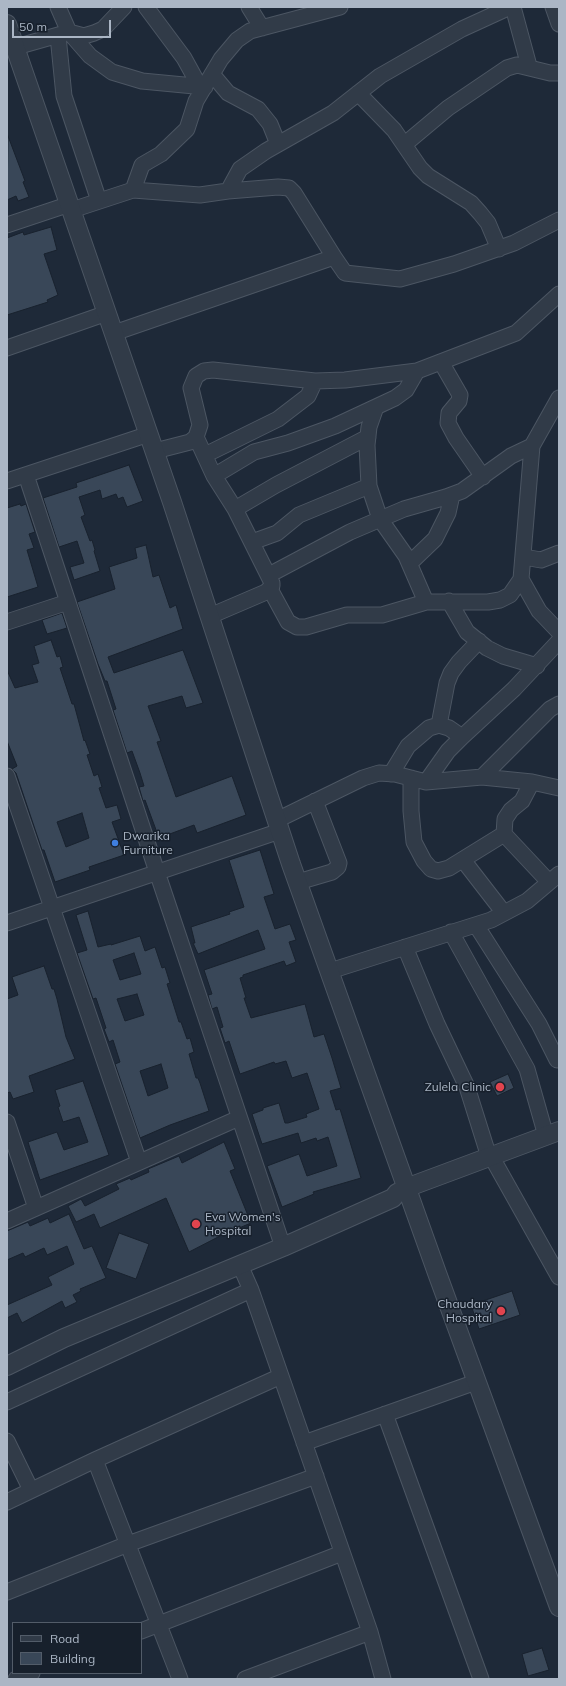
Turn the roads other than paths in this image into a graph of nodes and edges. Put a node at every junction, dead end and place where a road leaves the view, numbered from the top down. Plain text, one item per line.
1 (58, 7) edge
2 (124, 7) edge
3 (146, 7) edge
4 (249, 7) edge
5 (510, 7) edge
6 (513, 7) edge
7 (553, 7) edge
8 (337, 8) edge
9 (7, 24) edge
10 (559, 24) edge
11 (262, 28) junction
12 (63, 34) junction
13 (16, 47) junction
14 (529, 66) junction
15 (559, 73) edge
16 (205, 82) junction
17 (358, 93) junction
18 (278, 144) junction
19 (405, 144) junction
20 (133, 190) junction
21 (228, 191) junction
22 (99, 201) junction
23 (71, 207) junction
24 (559, 220) edge
25 (7, 225) edge
26 (498, 249) junction
27 (334, 257) junction
28 (559, 294) edge
29 (107, 313) junction
30 (114, 333) junction
31 (7, 348) edge
32 (441, 362) junction
33 (417, 371) junction
34 (315, 381) junction
35 (559, 398) edge
36 (376, 407) junction
37 (148, 434) junction
38 (196, 437) junction
39 (368, 437) junction
40 (532, 446) junction
41 (154, 451) junction
42 (205, 455) junction
43 (26, 475) junction
44 (214, 476) junction
45 (483, 476) junction
46 (7, 481) edge
47 (369, 486) junction
48 (452, 495) junction
49 (235, 509) junction
50 (380, 519) junction
51 (252, 542) junction
52 (559, 553) edge
53 (524, 557) junction
54 (410, 563) junction
55 (521, 579) junction
56 (270, 582) junction
57 (449, 601) junction
58 (68, 602) junction
59 (426, 602) junction
60 (210, 616) junction
61 (7, 622) edge
62 (559, 632) edge
63 (559, 640) edge
64 (479, 641) junction
65 (537, 666) junction
66 (559, 704) edge
67 (439, 725) junction
68 (462, 737) junction
69 (391, 774) junction
70 (7, 776) edge
71 (482, 777) junction
72 (411, 778) junction
73 (426, 782) junction
74 (532, 782) junction
75 (559, 788) edge
76 (315, 801) junction
77 (278, 825) junction
78 (504, 834) junction
79 (463, 860) junction
80 (157, 872) junction
81 (554, 878) edge
82 (298, 882) junction
83 (52, 908) junction
84 (504, 913) junction
85 (7, 923) edge
86 (476, 924) junction
87 (451, 932) junction
88 (405, 947) junction
89 (330, 971) junction
90 (557, 1060) dead end
91 (239, 1118) junction
92 (7, 1122) edge
93 (555, 1135) edge
94 (492, 1160) junction
95 (139, 1162) junction
96 (403, 1193) junction
97 (36, 1208) junction
98 (7, 1221) edge
99 (283, 1247) junction
100 (240, 1265) junction
101 (559, 1277) edge
102 (251, 1290) junction
103 (7, 1366) edge
104 (281, 1376) junction
105 (476, 1382) junction
106 (7, 1402) edge
107 (385, 1414) junction
108 (7, 1441) edge
109 (304, 1443) junction
110 (95, 1460) junction
111 (316, 1476) junction
112 (31, 1490) junction
113 (7, 1502) edge
114 (128, 1544) junction
115 (342, 1553) junction
116 (7, 1592) edge
117 (559, 1606) edge
118 (159, 1624) junction
119 (142, 1631) edge
120 (370, 1632) junction
121 (29, 1674) edge
122 (16, 1679) edge
123 (180, 1679) edge
124 (245, 1679) edge
125 (383, 1679) edge
126 (481, 1679) edge

1 - 12 street
2 - 12 street
3 - 16 street
4 - 11 street
5 - 17 street
6 - 14 street
7 - 10 street
8 - 11 street
9 - 13 street
11 - 16 street
12 - 13 street
12 - 16 street
12 - 22 street
13 - 23 street
14 - 15 street
14 - 19 street
16 - 18 street
16 - 20 street
17 - 18 street
17 - 19 street
18 - 21 street
19 - 26 street
20 - 21 street
20 - 22 street
21 - 27 street
22 - 23 street
23 - 25 street
23 - 29 street
24 - 26 street
26 - 27 street
27 - 30 street
28 - 32 street
29 - 30 street
29 - 31 street
30 - 37 street
32 - 33 street
32 - 45 street
33 - 34 street
33 - 36 street
34 - 38 street
34 - 42 street
35 - 40 street
36 - 39 street
36 - 44 street
37 - 41 street
37 - 43 street
38 - 41 street
38 - 42 street
39 - 47 street
39 - 49 street
40 - 45 street
40 - 53 street
41 - 60 street
42 - 44 street
43 - 46 street
43 - 58 street
44 - 49 street
45 - 48 street
47 - 50 street
47 - 51 street
48 - 50 street
48 - 54 street
49 - 51 street
50 - 54 street
50 - 56 street
51 - 56 street
52 - 53 street
53 - 55 street
54 - 59 street
55 - 57 street
55 - 62 street
56 - 59 street
56 - 60 street
57 - 59 street
57 - 64 street
58 - 61 street
58 - 80 street
60 - 77 street
63 - 65 street
64 - 65 street
64 - 67 street
65 - 68 street
66 - 71 street
67 - 68 street
67 - 69 street
68 - 73 street
69 - 72 street
69 - 76 street
70 - 83 street
71 - 73 street
71 - 74 street
72 - 73 street
72 - 79 street
74 - 75 street
74 - 78 street
76 - 77 street
76 - 82 street
77 - 80 street
77 - 82 street
78 - 79 street
78 - 81 street
79 - 84 street
80 - 83 street
80 - 91 street
81 - 84 street
82 - 89 street
83 - 85 street
83 - 95 street
84 - 86 street
86 - 87 street
86 - 90 street
87 - 88 street
87 - 93 street
88 - 89 street
88 - 94 street
89 - 96 street
91 - 95 street
91 - 99 street
92 - 97 street
93 - 94 street
94 - 96 street
94 - 101 street
95 - 97 street
96 - 99 street
96 - 105 street
97 - 98 street
99 - 100 street
100 - 102 street
100 - 103 street
102 - 104 street
102 - 106 street
104 - 109 street
104 - 110 street
105 - 107 street
105 - 117 street
107 - 109 street
107 - 126 street
108 - 112 street
109 - 111 street
110 - 112 street
110 - 114 street
111 - 114 street
111 - 115 street
112 - 113 street
114 - 116 street
114 - 118 street
115 - 118 street
115 - 120 street
118 - 119 street
118 - 123 street
120 - 124 street
120 - 125 street
121 - 122 street

